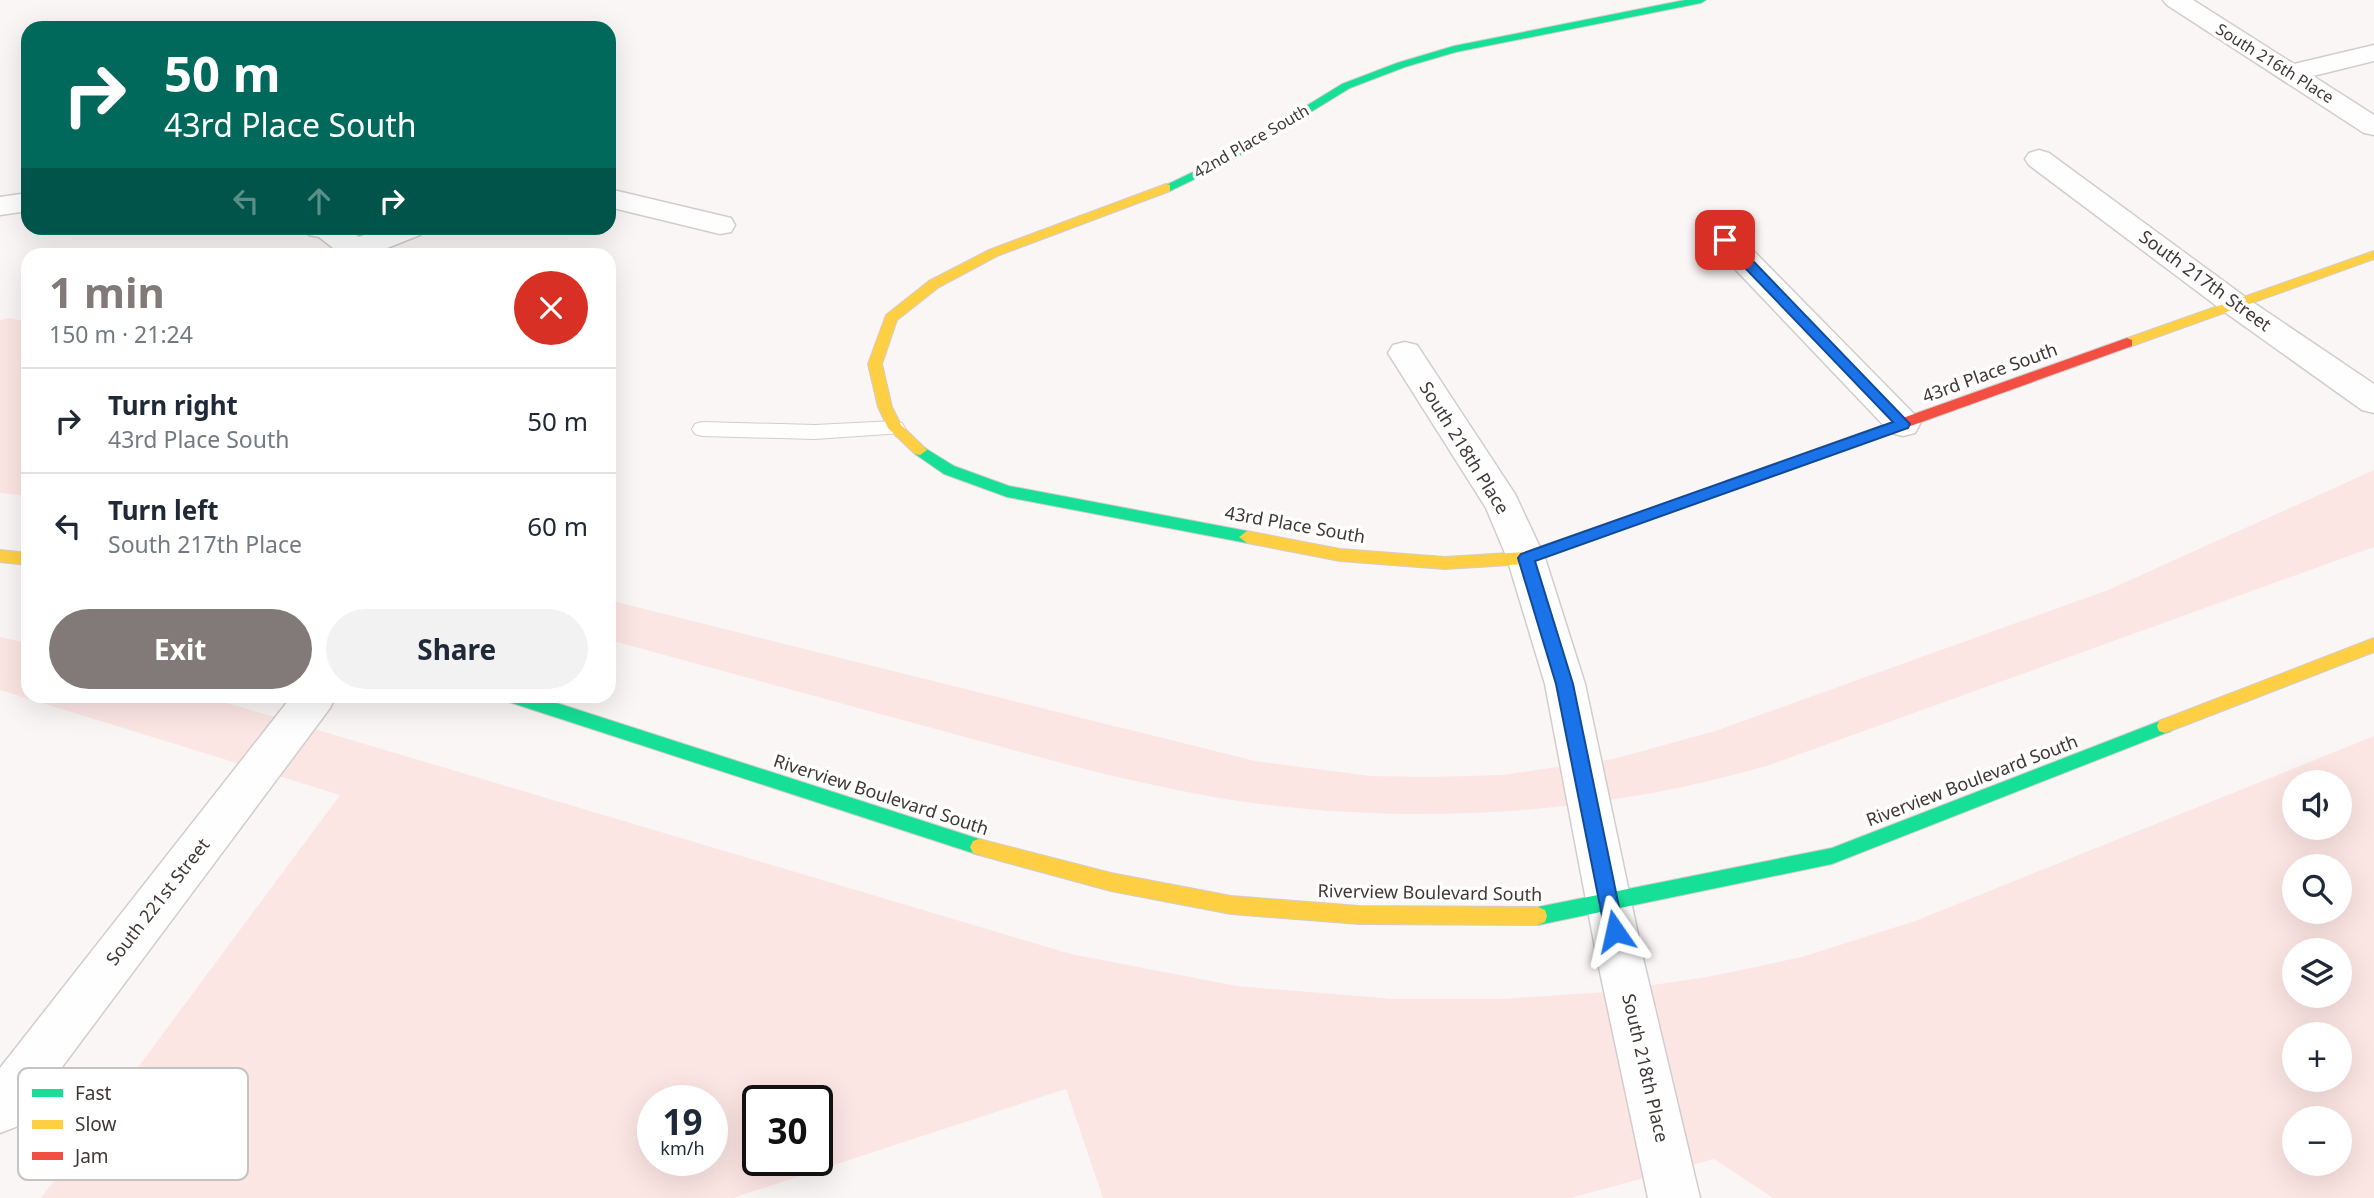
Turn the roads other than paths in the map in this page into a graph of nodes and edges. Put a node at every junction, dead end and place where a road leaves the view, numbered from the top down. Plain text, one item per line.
1 (1701, 0) edge
2 (2175, 0) edge
3 (2374, 53) edge
4 (2291, 73) junction
5 (2374, 127) edge
6 (2039, 159) dead end
7 (616, 200) edge
8 (21, 203) edge
9 (0, 206) edge
10 (720, 225) dead end
11 (337, 235) edge
12 (395, 235) edge
13 (1725, 240) dead end
14 (355, 248) edge
15 (369, 248) edge
16 (2374, 255) edge
17 (2238, 306) junction
18 (1405, 353) dead end
19 (879, 387) joint
20 (2374, 401) edge
21 (1903, 424) junction
22 (895, 428) junction
23 (702, 429) dead end
24 (0, 556) edge
25 (21, 558) edge
26 (1526, 558) junction
27 (2374, 645) edge
28 (311, 703) edge
29 (534, 703) edge
30 (1609, 904) junction
31 (31, 1068) edge
32 (18, 1085) edge
33 (0, 1108) edge
34 (1674, 1198) edge

1 - 19 street, 42nd Place South
2 - 4 street, South 216th Place
3 - 4 street
4 - 5 street, South 216th Place
6 - 17 street, South 217th Street
7 - 10 street
8 - 9 street
11 - 14 street
12 - 15 street
13 - 21 street
16 - 17 street, 43rd Place South
17 - 20 street, South 217th Street
17 - 21 street, 43rd Place South
18 - 26 street, South 218th Place
19 - 22 street, 43rd Place South
21 - 26 street, 43rd Place South
22 - 23 lane
22 - 26 street, 43rd Place South
24 - 25 street
26 - 30 street, South 218th Place
27 - 30 street, Riverview Boulevard South
28 - 31 street, South 221st Street
29 - 30 street, Riverview Boulevard South
30 - 34 street, South 218th Place
32 - 33 street, South 221st Street

